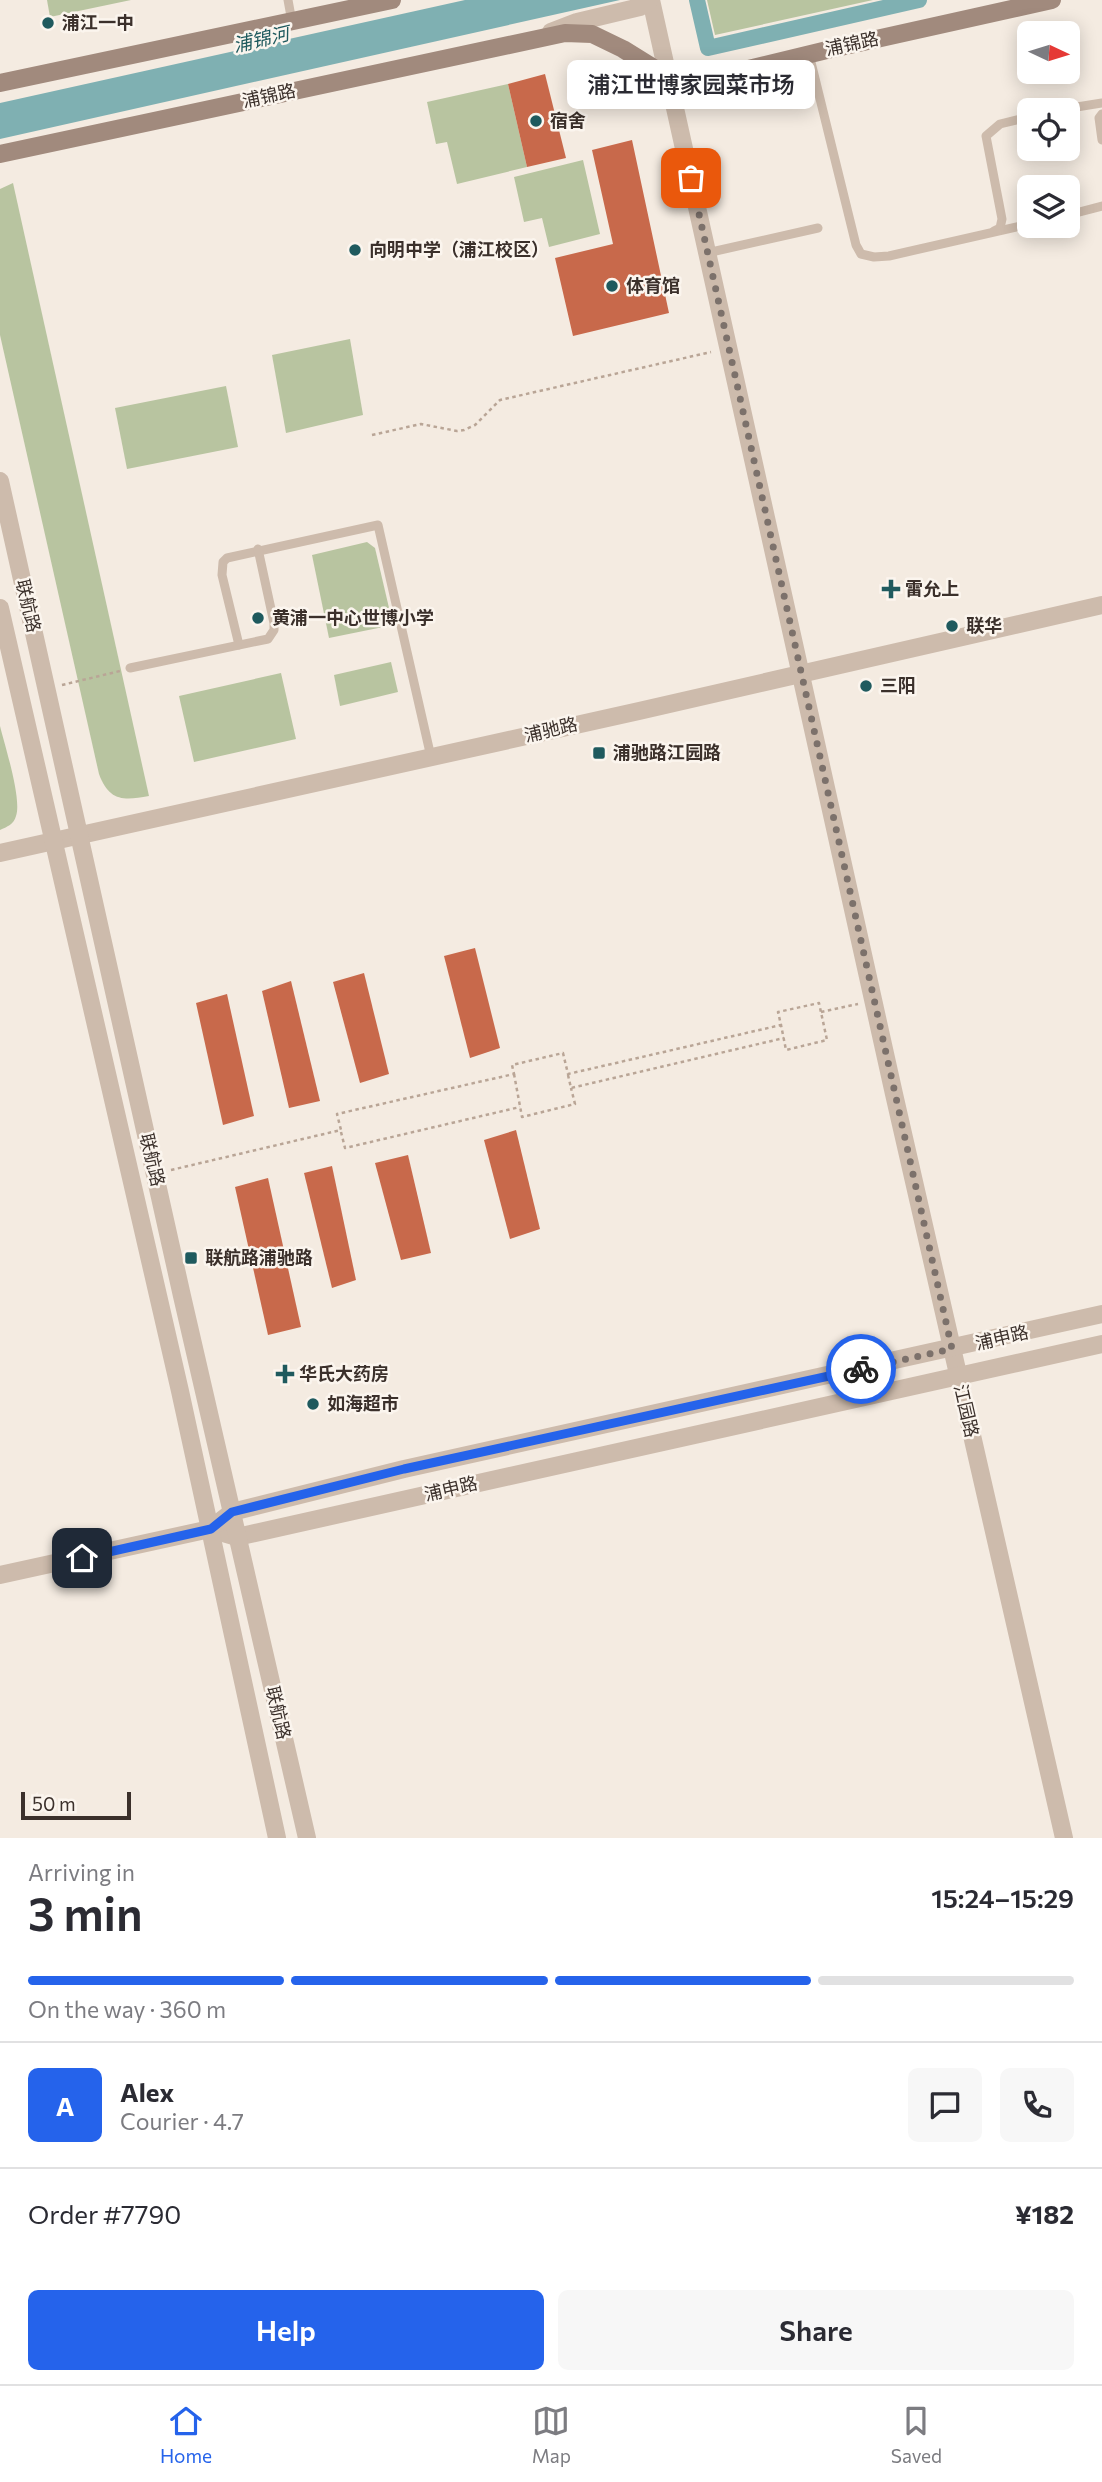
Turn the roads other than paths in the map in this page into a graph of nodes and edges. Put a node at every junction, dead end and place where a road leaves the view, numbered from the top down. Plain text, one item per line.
1 (288, 0) edge
2 (392, 0) edge
3 (650, 0) edge
4 (1052, 0) edge
5 (292, 22) junction
6 (538, 37) junction
7 (809, 54) junction
8 (668, 77) junction
9 (0, 83) edge
10 (1102, 103) edge
11 (1080, 106) edge
12 (1102, 114) edge
13 (1017, 120) edge
14 (1102, 140) edge
15 (0, 154) edge
16 (1102, 206) edge
17 (1080, 212) edge
18 (1017, 227) edge
19 (818, 228) dead end
20 (993, 232) junction
21 (707, 253) junction
22 (0, 481) edge
23 (258, 549) junction
24 (1102, 606) edge
25 (0, 608) edge
26 (239, 645) junction
27 (130, 668) road end
28 (800, 675) junction
29 (431, 757) junction
30 (79, 835) junction
31 (53, 840) junction
32 (0, 853) edge
33 (1102, 1314) edge
34 (1102, 1344) edge
35 (952, 1349) junction
36 (958, 1378) junction
37 (232, 1512) junction
38 (211, 1529) junction
39 (237, 1537) junction
40 (0, 1575) edge
41 (277, 1838) edge
42 (307, 1838) edge
43 (1064, 1838) edge

1 - 5 lane
2 - 5 main road
3 - 6 street, 浦锦路
3 - 8 street, 江园路
4 - 7 main road, 浦锦路
5 - 9 main road
6 - 8 main road, 浦锦路
6 - 15 main road, 浦锦路
7 - 8 main road, 浦锦路
7 - 20 lane
8 - 21 street, 江园路
10 - 11 lane
12 - 14 lane
13 - 20 lane
16 - 17 lane
18 - 20 lane
19 - 21 lane
21 - 28 street, 江园路
22 - 30 street, 联航路
23 - 26 lane
23 - 26 lane
23 - 29 lane
24 - 28 street, 浦驰路
25 - 31 street, 联航路
26 - 27 lane
28 - 29 street, 浦驰路
28 - 35 street, 江园路
29 - 30 street, 浦驰路
30 - 31 street, 浦驰路
30 - 37 street, 联航路
31 - 32 street, 浦驰路
31 - 38 street, 联航路
33 - 35 street, 浦申路
34 - 36 street, 浦申路
35 - 36 street, 江园路
35 - 37 street, 浦申路
36 - 39 street, 浦申路
36 - 43 street, 江园路
37 - 38 street, 浦申路
37 - 39 street, 联航路
38 - 39 street, 浦申路
38 - 40 street, 浦申路
38 - 41 street, 联航路
39 - 42 street, 联航路

